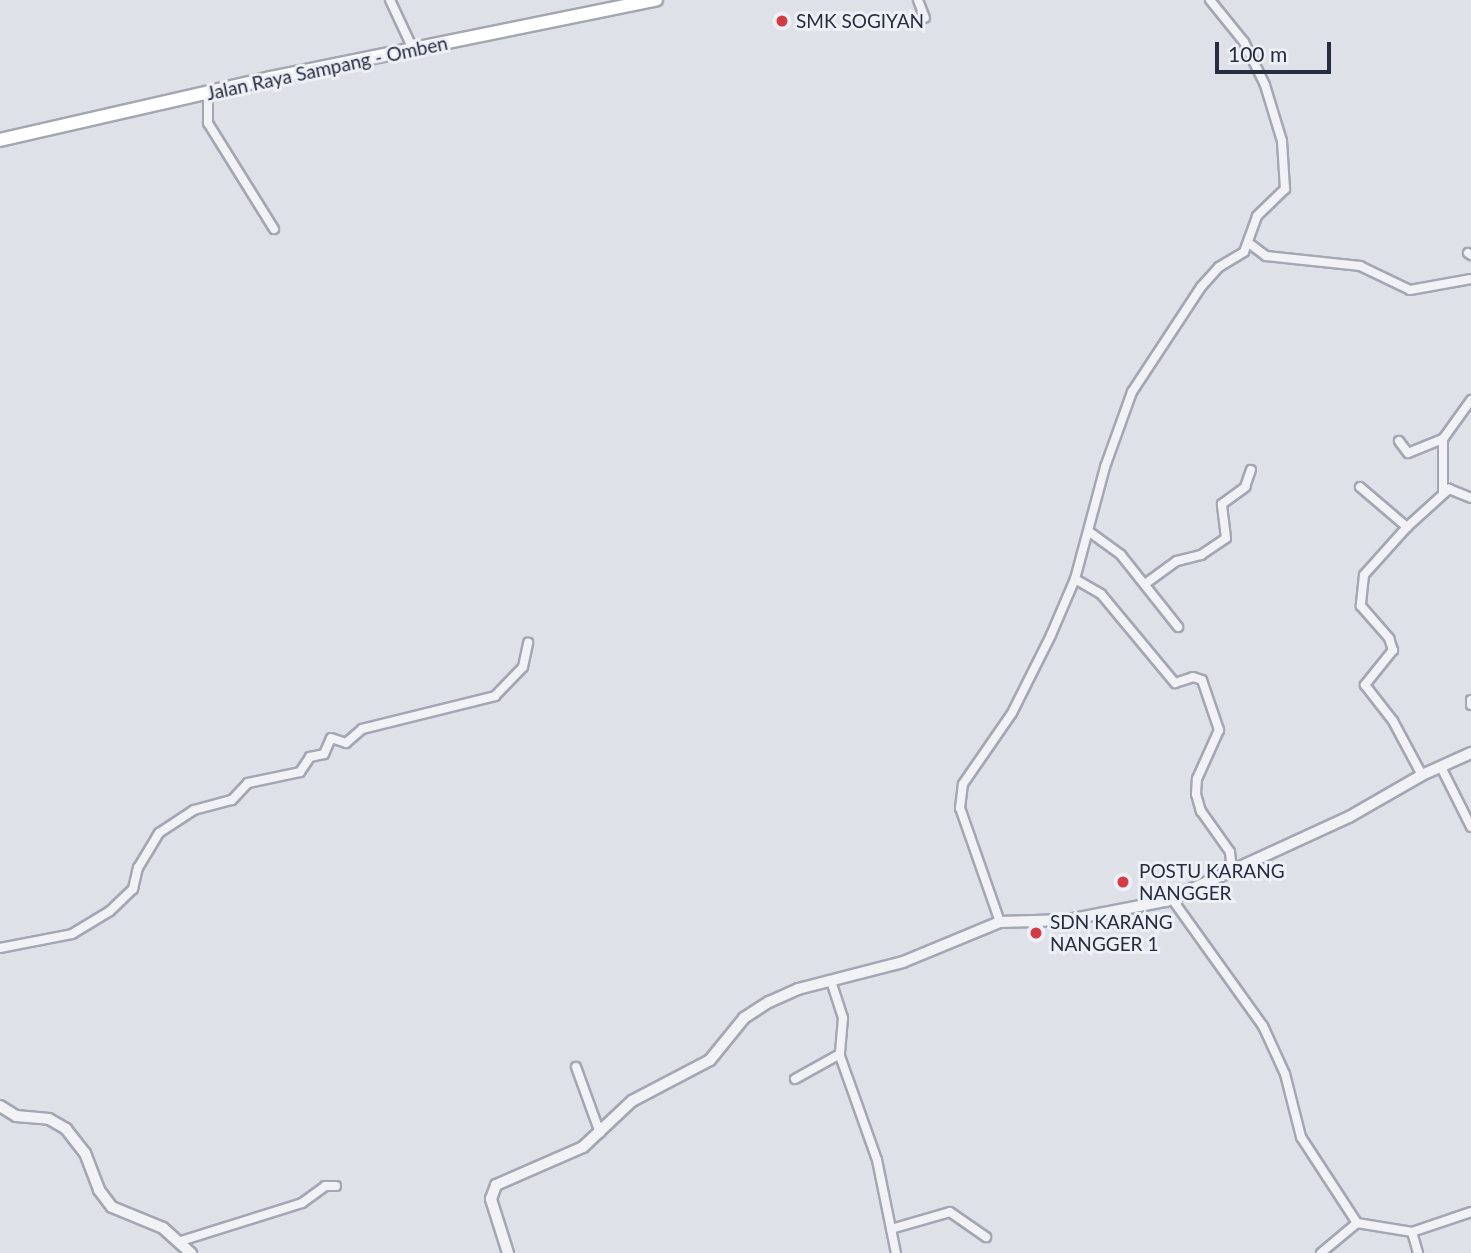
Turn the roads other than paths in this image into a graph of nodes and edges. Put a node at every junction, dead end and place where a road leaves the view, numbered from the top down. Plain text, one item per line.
1 (390, 0) edge
2 (656, 0) edge
3 (918, 0) edge
4 (1210, 0) edge
5 (925, 18) dead end
6 (413, 49) junction
7 (208, 92) junction
8 (0, 140) edge
9 (274, 229) dead end
10 (1250, 244) junction
11 (1471, 279) edge
12 (1471, 400) edge
13 (1443, 439) junction
14 (1399, 441) dead end
15 (1251, 470) dead end
16 (1360, 487) dead end
17 (1443, 492) junction
18 (1471, 498) edge
19 (1407, 527) junction
20 (1091, 533) junction
21 (1075, 579) junction
22 (1145, 584) junction
23 (1178, 627) dead end
24 (528, 643) dead end
25 (1471, 753) edge
26 (1441, 766) junction
27 (1422, 775) junction
28 (1471, 827) edge
29 (1225, 872) junction
30 (1172, 899) junction
31 (1000, 922) junction
32 (0, 948) edge
33 (831, 981) junction
34 (840, 1054) junction
35 (576, 1067) dead end
36 (795, 1079) dead end
37 (0, 1106) edge
38 (600, 1133) junction
39 (335, 1186) dead end
40 (1471, 1212) edge
41 (1357, 1223) junction
42 (891, 1229) junction
43 (1412, 1232) junction
44 (986, 1237) dead end
45 (181, 1241) junction
46 (191, 1253) edge
47 (508, 1253) edge
48 (896, 1253) edge
49 (1321, 1253) edge
50 (1418, 1253) edge

1 - 6 street
2 - 6 main road, Jalan Raya Sampang - Omben
3 - 5 street
4 - 10 street
6 - 7 main road, Jalan Raya Sampang - Omben
7 - 8 main road, Jalan Raya Sampang - Omben
7 - 9 street
10 - 11 street
10 - 20 street
12 - 13 street
13 - 14 street
13 - 17 street
15 - 22 street
16 - 19 street
17 - 18 street
17 - 19 street
19 - 27 street
20 - 21 street
20 - 22 street
21 - 29 street
21 - 31 street
22 - 23 street
24 - 32 street
25 - 26 street
26 - 27 street
26 - 28 street
27 - 29 street
29 - 30 street
30 - 31 street
30 - 41 street
31 - 33 street
33 - 34 street
33 - 38 street
34 - 36 street
34 - 42 street
35 - 38 street
37 - 45 street
38 - 47 street
39 - 45 street
40 - 43 street
41 - 43 street
41 - 49 street
42 - 44 street
42 - 48 street
43 - 50 street
45 - 46 street

